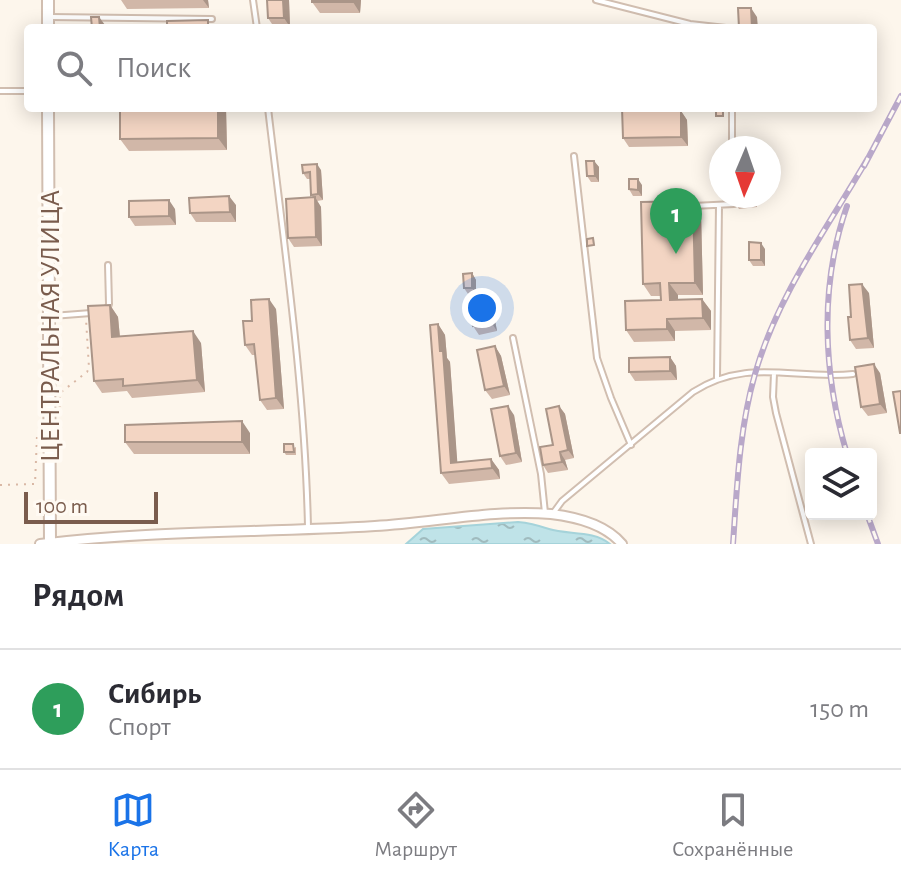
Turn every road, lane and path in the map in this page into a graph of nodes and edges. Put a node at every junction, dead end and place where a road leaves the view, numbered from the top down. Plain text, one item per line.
1 (48, 0) edge
2 (253, 0) edge
3 (596, 0) edge
4 (212, 19) dead end
5 (48, 23) edge
6 (256, 24) edge
7 (690, 24) edge
8 (0, 91) edge
9 (24, 91) edge
10 (48, 112) edge
11 (268, 112) edge
12 (732, 112) edge
13 (732, 136) edge
14 (574, 156) dead end
15 (709, 205) edge
16 (691, 206) edge
17 (719, 208) edge
18 (108, 265) dead end
19 (103, 312) edge
20 (94, 313) edge
21 (49, 316) junction
22 (513, 338) dead end
23 (774, 373) junction
24 (853, 374) edge
25 (717, 378) junction
26 (631, 445) junction
27 (549, 514) junction
28 (308, 529) junction
29 (46, 544) edge
30 (622, 544) edge
31 (811, 544) edge

1 - 5 street
2 - 6 lane
3 - 7 lane
4 - 5 lane
8 - 9 lane
10 - 21 street, ЦЕНТРАЛЬНАЯ УЛИЦА
11 - 28 lane
12 - 13 lane
14 - 26 lane
15 - 16 lane
17 - 25 lane
18 - 19 lane
20 - 21 lane
21 - 29 street, ЦЕНТРАЛЬНАЯ УЛИЦА
22 - 27 lane
23 - 24 lane
23 - 25 lane
23 - 31 lane
25 - 26 lane
26 - 27 lane
27 - 28 street
27 - 30 street
28 - 29 street

